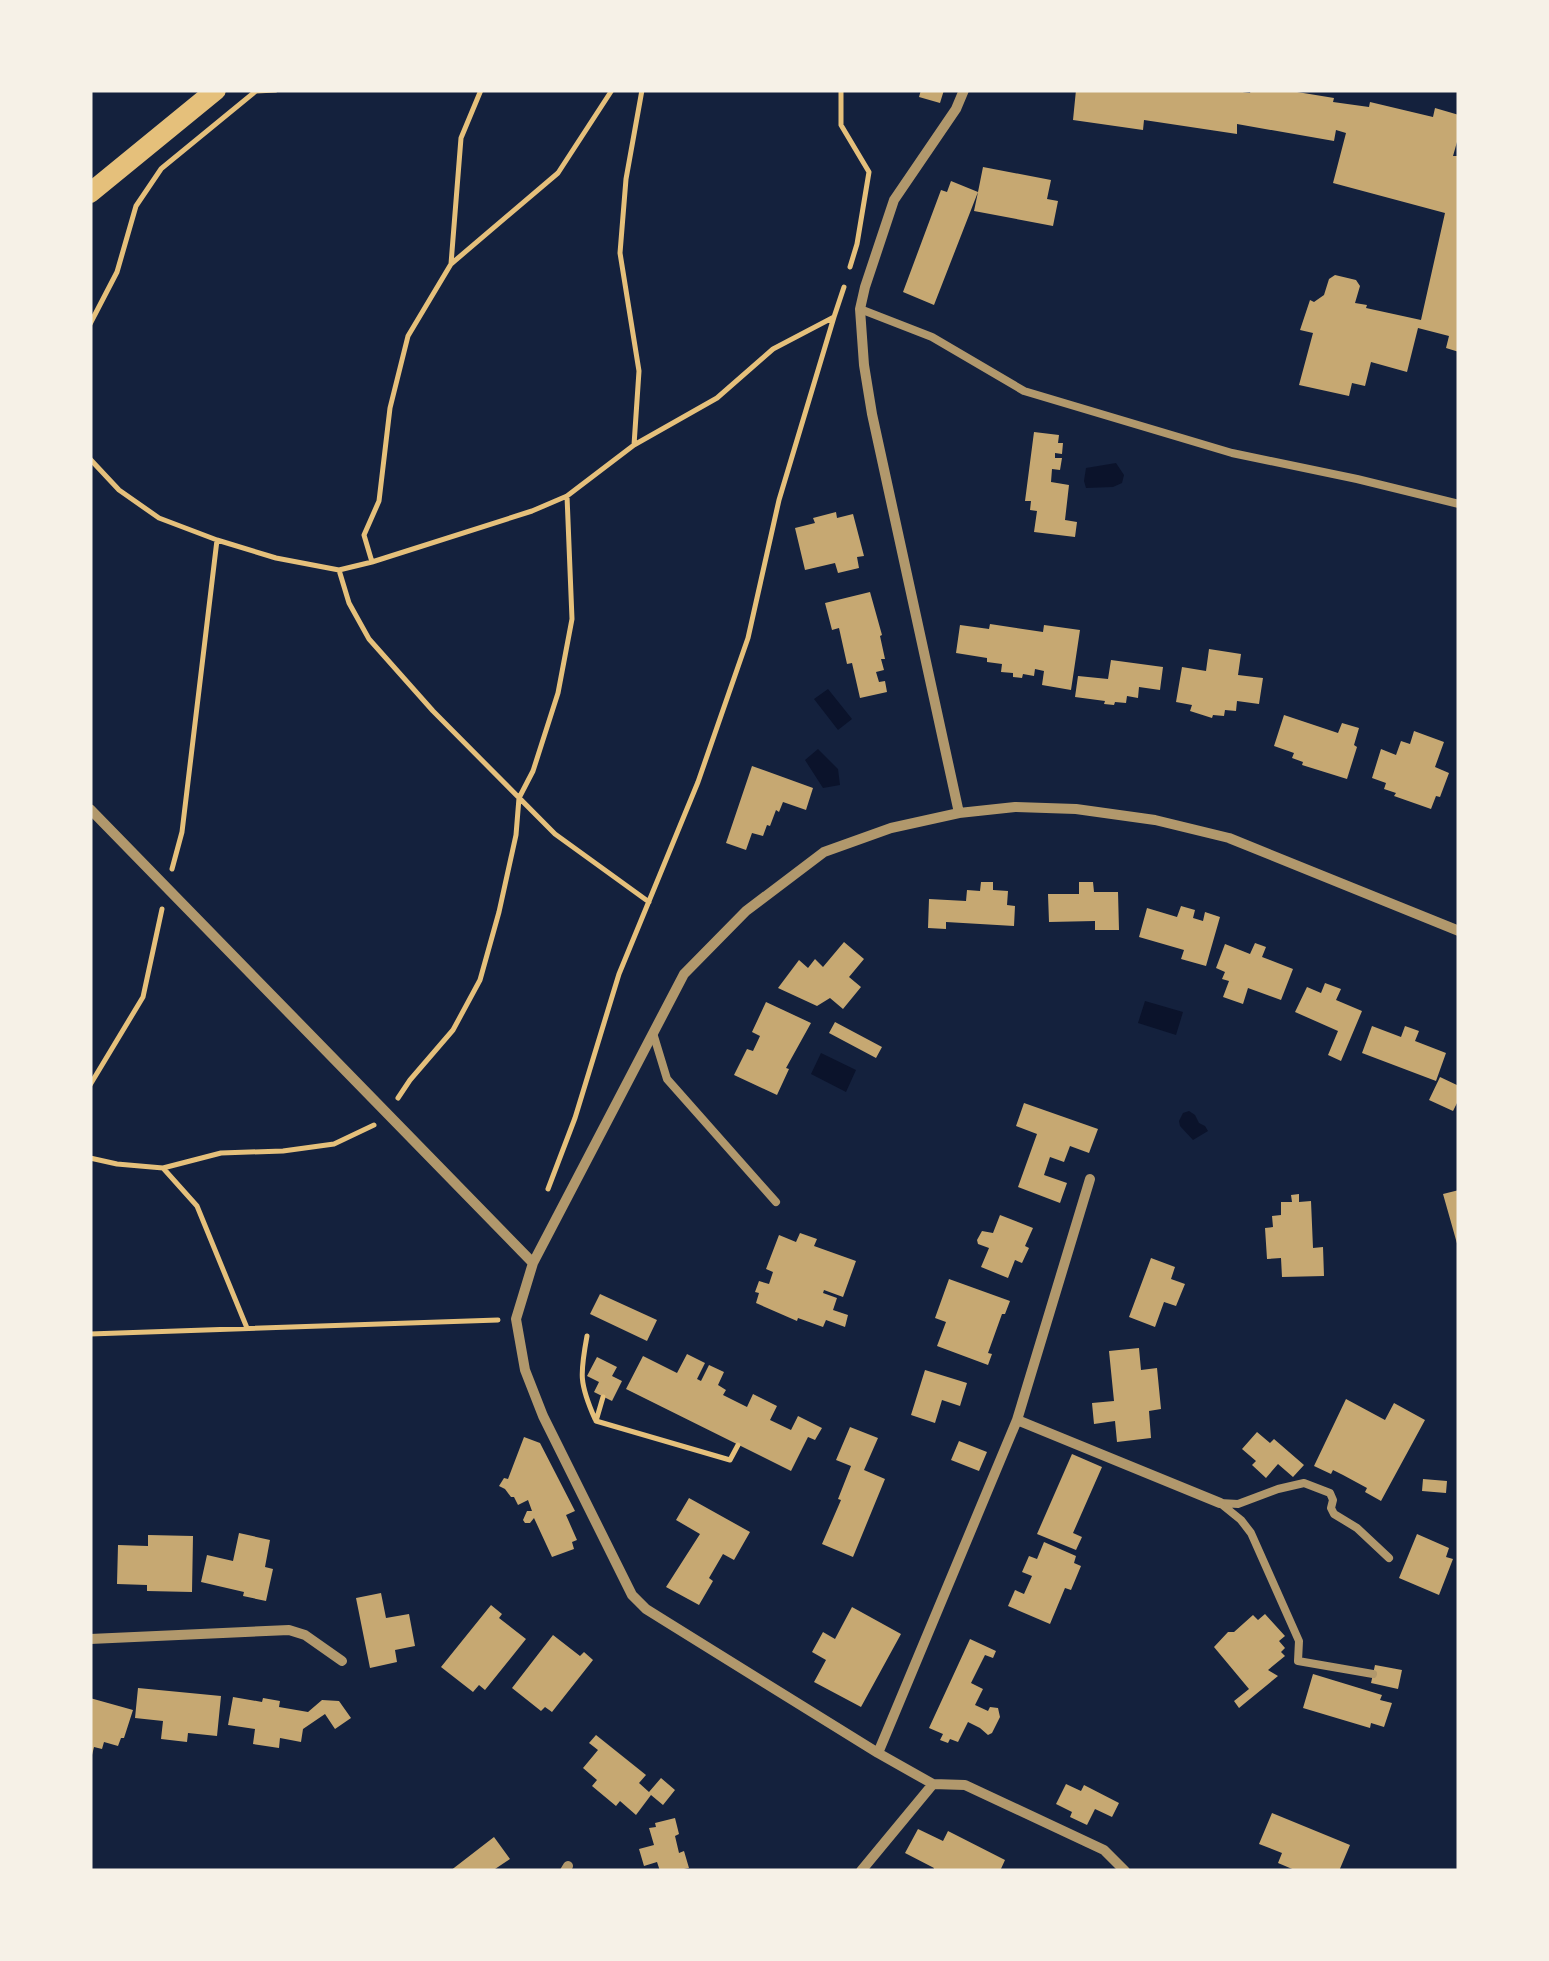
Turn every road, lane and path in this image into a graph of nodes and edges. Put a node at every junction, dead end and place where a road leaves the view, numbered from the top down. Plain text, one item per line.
1 (216, 90) edge
2 (481, 90) edge
3 (612, 90) edge
4 (642, 90) edge
5 (841, 90) edge
6 (964, 90) edge
7 (161, 169) dead end
8 (90, 193) edge
9 (451, 264) junction
10 (860, 308) junction
11 (834, 317) junction
12 (90, 324) edge
13 (634, 444) junction
14 (90, 458) edge
15 (567, 496) junction
16 (1459, 504) edge
17 (217, 540) junction
18 (372, 562) junction
19 (340, 570) junction
20 (520, 798) junction
21 (90, 809) edge
22 (958, 812) junction
23 (166, 889) junction
24 (649, 902) junction
25 (1459, 931) edge
26 (653, 1033) junction
27 (90, 1085) edge
28 (388, 1112) junction
29 (90, 1158) edge
30 (162, 1168) junction
31 (1090, 1179) dead end
32 (547, 1194) dead end
33 (776, 1202) dead end
34 (533, 1263) junction
35 (516, 1320) junction
36 (247, 1328) junction
37 (90, 1334) edge
38 (587, 1336) dead end
39 (603, 1397) dead end
40 (1016, 1420) junction
41 (596, 1421) junction
42 (738, 1445) dead end
43 (1220, 1502) junction
44 (1389, 1558) dead end
45 (90, 1639) edge
46 (342, 1662) dead end
47 (1372, 1674) dead end
48 (878, 1753) junction
49 (933, 1784) junction
50 (861, 1871) edge
51 (1124, 1871) edge

1 - 8 main road
2 - 9 path
3 - 9 path
4 - 13 path
5 - 11 path
6 - 10 street
7 - 12 path
9 - 18 path
10 - 16 lane
10 - 22 street
11 - 13 path
11 - 24 path
13 - 15 path
14 - 17 path
15 - 18 path
15 - 20 path
17 - 19 path
17 - 23 path
18 - 19 path
19 - 20 path
20 - 24 path
20 - 28 path
21 - 23 street
22 - 25 street
22 - 26 street
23 - 27 path
23 - 28 street
24 - 32 path
26 - 33 lane
26 - 34 street
28 - 30 path
28 - 34 street
29 - 30 path
30 - 36 path
31 - 40 street
34 - 35 street
35 - 36 path
35 - 48 street
36 - 37 path
38 - 41 path
39 - 41 path
40 - 43 street
40 - 48 street
41 - 42 path
43 - 44 lane
43 - 47 lane
45 - 46 street
48 - 49 street
49 - 50 street
49 - 51 street

